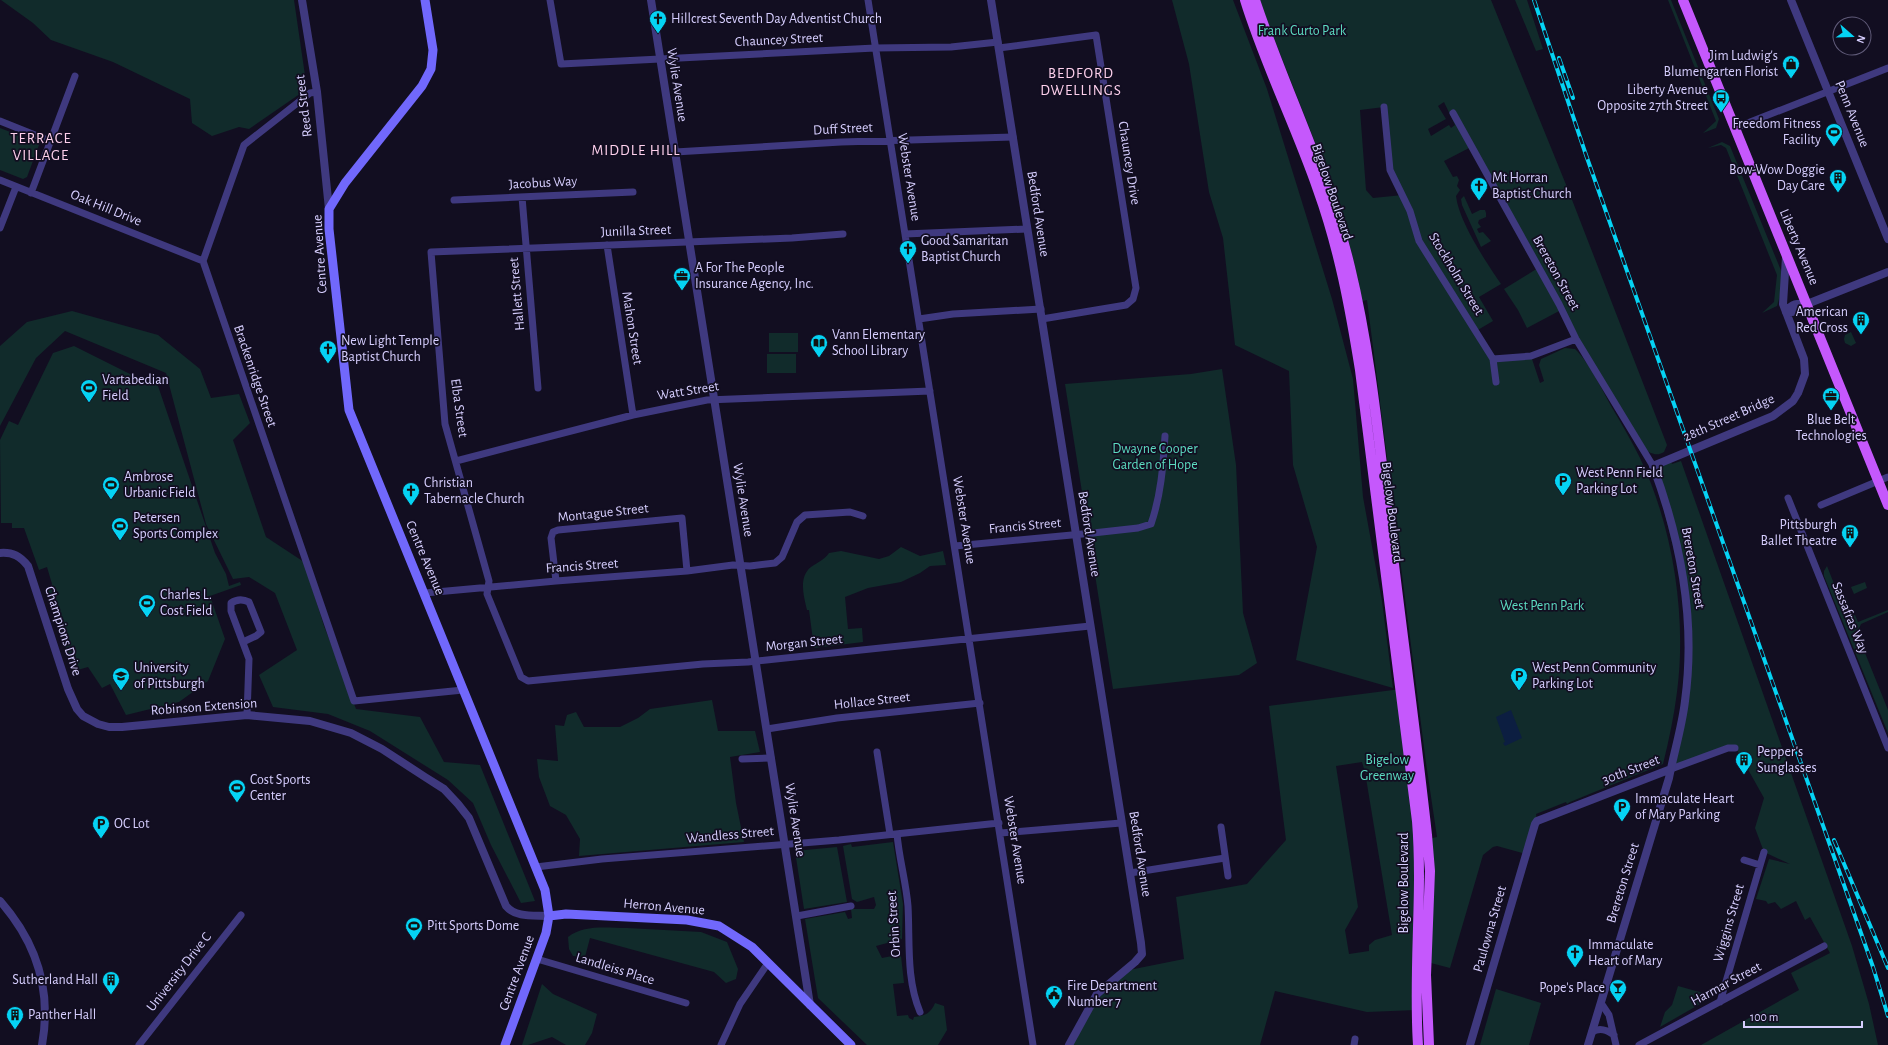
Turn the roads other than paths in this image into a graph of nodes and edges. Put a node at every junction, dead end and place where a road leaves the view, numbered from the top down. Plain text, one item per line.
1 (302, 0) edge
2 (425, 0) edge
3 (550, 0) edge
4 (651, 0) edge
5 (868, 0) edge
6 (991, 0) edge
7 (1244, 0) edge
8 (1255, 0) edge
9 (1683, 0) edge
10 (1791, 0) edge
11 (998, 45) junction
12 (875, 48) junction
13 (660, 59) junction
14 (1888, 68) edge
15 (75, 76) dead end
16 (317, 92) junction
17 (1829, 92) junction
18 (1384, 107) dead end
19 (1453, 113) dead end
20 (0, 121) edge
21 (1735, 128) junction
22 (1013, 137) junction
23 (890, 140) junction
24 (50, 141) junction
25 (675, 152) junction
26 (0, 180) edge
27 (16, 187) junction
28 (31, 192) junction
29 (633, 192) dead end
30 (522, 198) junction
31 (454, 200) dead end
32 (329, 209) junction
33 (0, 228) edge
34 (1027, 229) junction
35 (843, 234) dead end
36 (905, 234) junction
37 (1888, 239) edge
38 (689, 242) junction
39 (606, 245) junction
40 (526, 248) junction
41 (431, 252) joint
42 (1786, 256) junction
43 (203, 261) junction
44 (1888, 272) edge
45 (1807, 304) junction
46 (1041, 309) junction
47 (1786, 312) junction
48 (919, 319) junction
49 (1042, 319) junction
50 (1576, 339) junction
51 (1494, 359) junction
52 (1496, 382) dead end
53 (538, 388) dead end
54 (930, 390) junction
55 (714, 399) junction
56 (634, 415) junction
57 (1165, 436) dead end
58 (456, 461) junction
59 (1654, 466) junction
60 (1883, 479) edge
61 (1788, 498) dead end
62 (1822, 505) dead end
63 (1888, 505) edge
64 (863, 516) dead end
65 (1076, 534) junction
66 (955, 546) junction
67 (0, 553) edge
68 (740, 565) junction
69 (687, 571) junction
70 (556, 581) junction
71 (488, 587) junction
72 (425, 593) junction
73 (1090, 626) junction
74 (970, 639) junction
75 (243, 642) junction
76 (756, 661) junction
77 (521, 677) joint
78 (463, 690) junction
79 (980, 703) junction
80 (247, 715) junction
81 (83, 716) joint
82 (767, 729) junction
83 (1736, 748) dead end
84 (1888, 748) edge
85 (877, 752) dead end
86 (771, 758) junction
87 (742, 759) dead end
88 (1671, 769) junction
89 (1537, 821) joint
90 (999, 823) junction
91 (1121, 823) junction
92 (1221, 827) dead end
93 (1001, 833) junction
94 (893, 834) junction
95 (785, 844) junction
96 (1764, 852) dead end
97 (1225, 858) junction
98 (1744, 860) dead end
99 (1760, 865) junction
100 (536, 867) junction
101 (1130, 873) junction
102 (1228, 876) dead end
103 (0, 901) edge
104 (851, 906) dead end
105 (241, 915) dead end
106 (549, 916) junction
107 (797, 916) junction
108 (1824, 946) dead end
109 (537, 959) junction
110 (768, 963) junction
111 (1720, 1002) junction
112 (686, 1003) dead end
113 (1601, 1003) junction
114 (810, 1005) junction
115 (920, 1012) dead end
116 (1592, 1032) junction
117 (1614, 1035) junction
118 (42, 1045) edge
119 (139, 1045) edge
120 (505, 1045) edge
121 (721, 1045) edge
122 (851, 1045) edge
123 (1034, 1045) edge
124 (1069, 1045) edge
125 (1418, 1045) edge
126 (1429, 1045) edge
127 (1470, 1045) edge
128 (1588, 1045) edge
129 (1616, 1045) edge
130 (1639, 1045) edge

1 - 16 street, Reed Street
2 - 32 main road, Centre Avenue
3 - 13 street, Chauncey Street
4 - 13 street, Wylie Avenue
5 - 12 street, Webster Avenue
6 - 11 street, Bedford Avenue
7 - 125 main road, Bigelow Boulevard
8 - 126 main road, Bigelow Boulevard
9 - 21 main road, Liberty Avenue
10 - 17 street, Penn Avenue
11 - 12 street, Chauncey Street
11 - 22 street, Bedford Avenue
11 - 49 street, Chauncey Drive
12 - 13 street, Chauncey Street
12 - 23 street, Webster Avenue
13 - 25 street, Wylie Avenue
14 - 17 street
15 - 24 street
16 - 32 street, Reed Street
16 - 43 street
17 - 21 street
17 - 37 street, Penn Avenue
18 - 51 street, Stockholm Street
19 - 50 street, Brereton Street
20 - 24 street
21 - 42 main road, Liberty Avenue
22 - 23 street, Duff Street
22 - 34 street, Bedford Avenue
23 - 25 street, Duff Street
23 - 36 street, Webster Avenue
24 - 28 street
25 - 38 street, Wylie Avenue
26 - 27 street, Oak Hill Drive
27 - 28 street, Oak Hill Drive
27 - 33 street
28 - 43 street, Oak Hill Drive
29 - 30 street, Jacobus Way
30 - 31 street, Jacobus Way
30 - 40 street, Hallett Street
32 - 72 main road, Centre Avenue
34 - 36 street
34 - 46 street, Bedford Avenue
35 - 38 street, Junilla Street
36 - 48 street, Webster Avenue
38 - 39 street, Junilla Street
38 - 55 street, Wylie Avenue
39 - 40 street, Junilla Street
39 - 56 street, Mahon Street
40 - 41 street, Junilla Street
40 - 53 street, Hallett Street
41 - 58 street, Elba Street
42 - 45 main road, Liberty Avenue
42 - 47 street, 28th Street Bridge
43 - 78 street, Brackenridge Street
44 - 45 street
45 - 47 street
45 - 60 main road, Liberty Avenue
46 - 48 street
46 - 49 street, Bedford Avenue
47 - 59 street, 28th Street Bridge
48 - 54 street, Webster Avenue
49 - 65 street, Bedford Avenue
50 - 51 street
50 - 59 street, Brereton Street
51 - 52 street, Stockholm Street
54 - 55 street, Watt Street
54 - 66 street, Webster Avenue
55 - 56 street, Watt Street
55 - 68 street, Wylie Avenue
56 - 58 street, Watt Street
57 - 65 street, Francis Street
58 - 71 street, Elba Street
59 - 88 street, Brereton Street
60 - 62 street
60 - 63 main road, Liberty Avenue
61 - 84 street, Sassafras Way
64 - 68 street, Francis Street
65 - 66 street, Francis Street
65 - 73 street, Bedford Avenue
66 - 74 street, Webster Avenue
67 - 81 street, Champions Drive
68 - 69 street, Francis Street
68 - 76 street, Wylie Avenue
69 - 70 street, Francis Street
69 - 70 street, Montague Street
70 - 71 street, Francis Street
71 - 72 street, Francis Street
71 - 77 street, Elba Street
72 - 78 main road, Centre Avenue
73 - 74 street, Morgan Street
73 - 91 street, Bedford Avenue
74 - 76 street, Morgan Street
74 - 79 street, Webster Avenue
75 - 75 street
75 - 80 street
76 - 77 street, Morgan Street
76 - 82 street, Wylie Avenue
78 - 100 main road, Centre Avenue
79 - 82 street, Hollace Street
79 - 90 street, Webster Avenue
80 - 81 street, Robinson Extension
80 - 106 street, Robinson Extension
82 - 86 street, Wylie Avenue
83 - 88 street, 30th Street
85 - 94 street, Orbin Street
86 - 87 street
86 - 95 street, Wylie Avenue
88 - 89 street, 30th Street
88 - 113 street, Brereton Street
89 - 127 street, Paulowna Street
90 - 93 street, Webster Avenue
90 - 94 street, Wandless Street
91 - 93 street
91 - 101 street, Bedford Avenue
92 - 97 street
93 - 123 street, Webster Avenue
94 - 95 street, Wandless Street
94 - 115 street, Orbin Street
95 - 100 street, Wandless Street
95 - 107 street, Wylie Avenue
96 - 99 street, Wiggins Street
97 - 101 street
97 - 102 street
98 - 99 street
99 - 111 street, Wiggins Street
100 - 106 main road, Centre Avenue
101 - 124 street, Bedford Avenue
103 - 118 street
104 - 107 street
105 - 119 street, University Drive C
106 - 109 main road, Centre Avenue
106 - 110 main road, Herron Avenue
107 - 114 street, Wylie Avenue
108 - 111 street, Harmar Street
109 - 112 street, Landleiss Place
109 - 120 main road, Centre Avenue
110 - 114 main road, Herron Avenue
110 - 121 street
111 - 130 street, Harmar Street
113 - 116 street, Brereton Street
113 - 117 street
114 - 122 main road, Herron Avenue
116 - 117 street
116 - 128 street, Brereton Street
117 - 129 street

